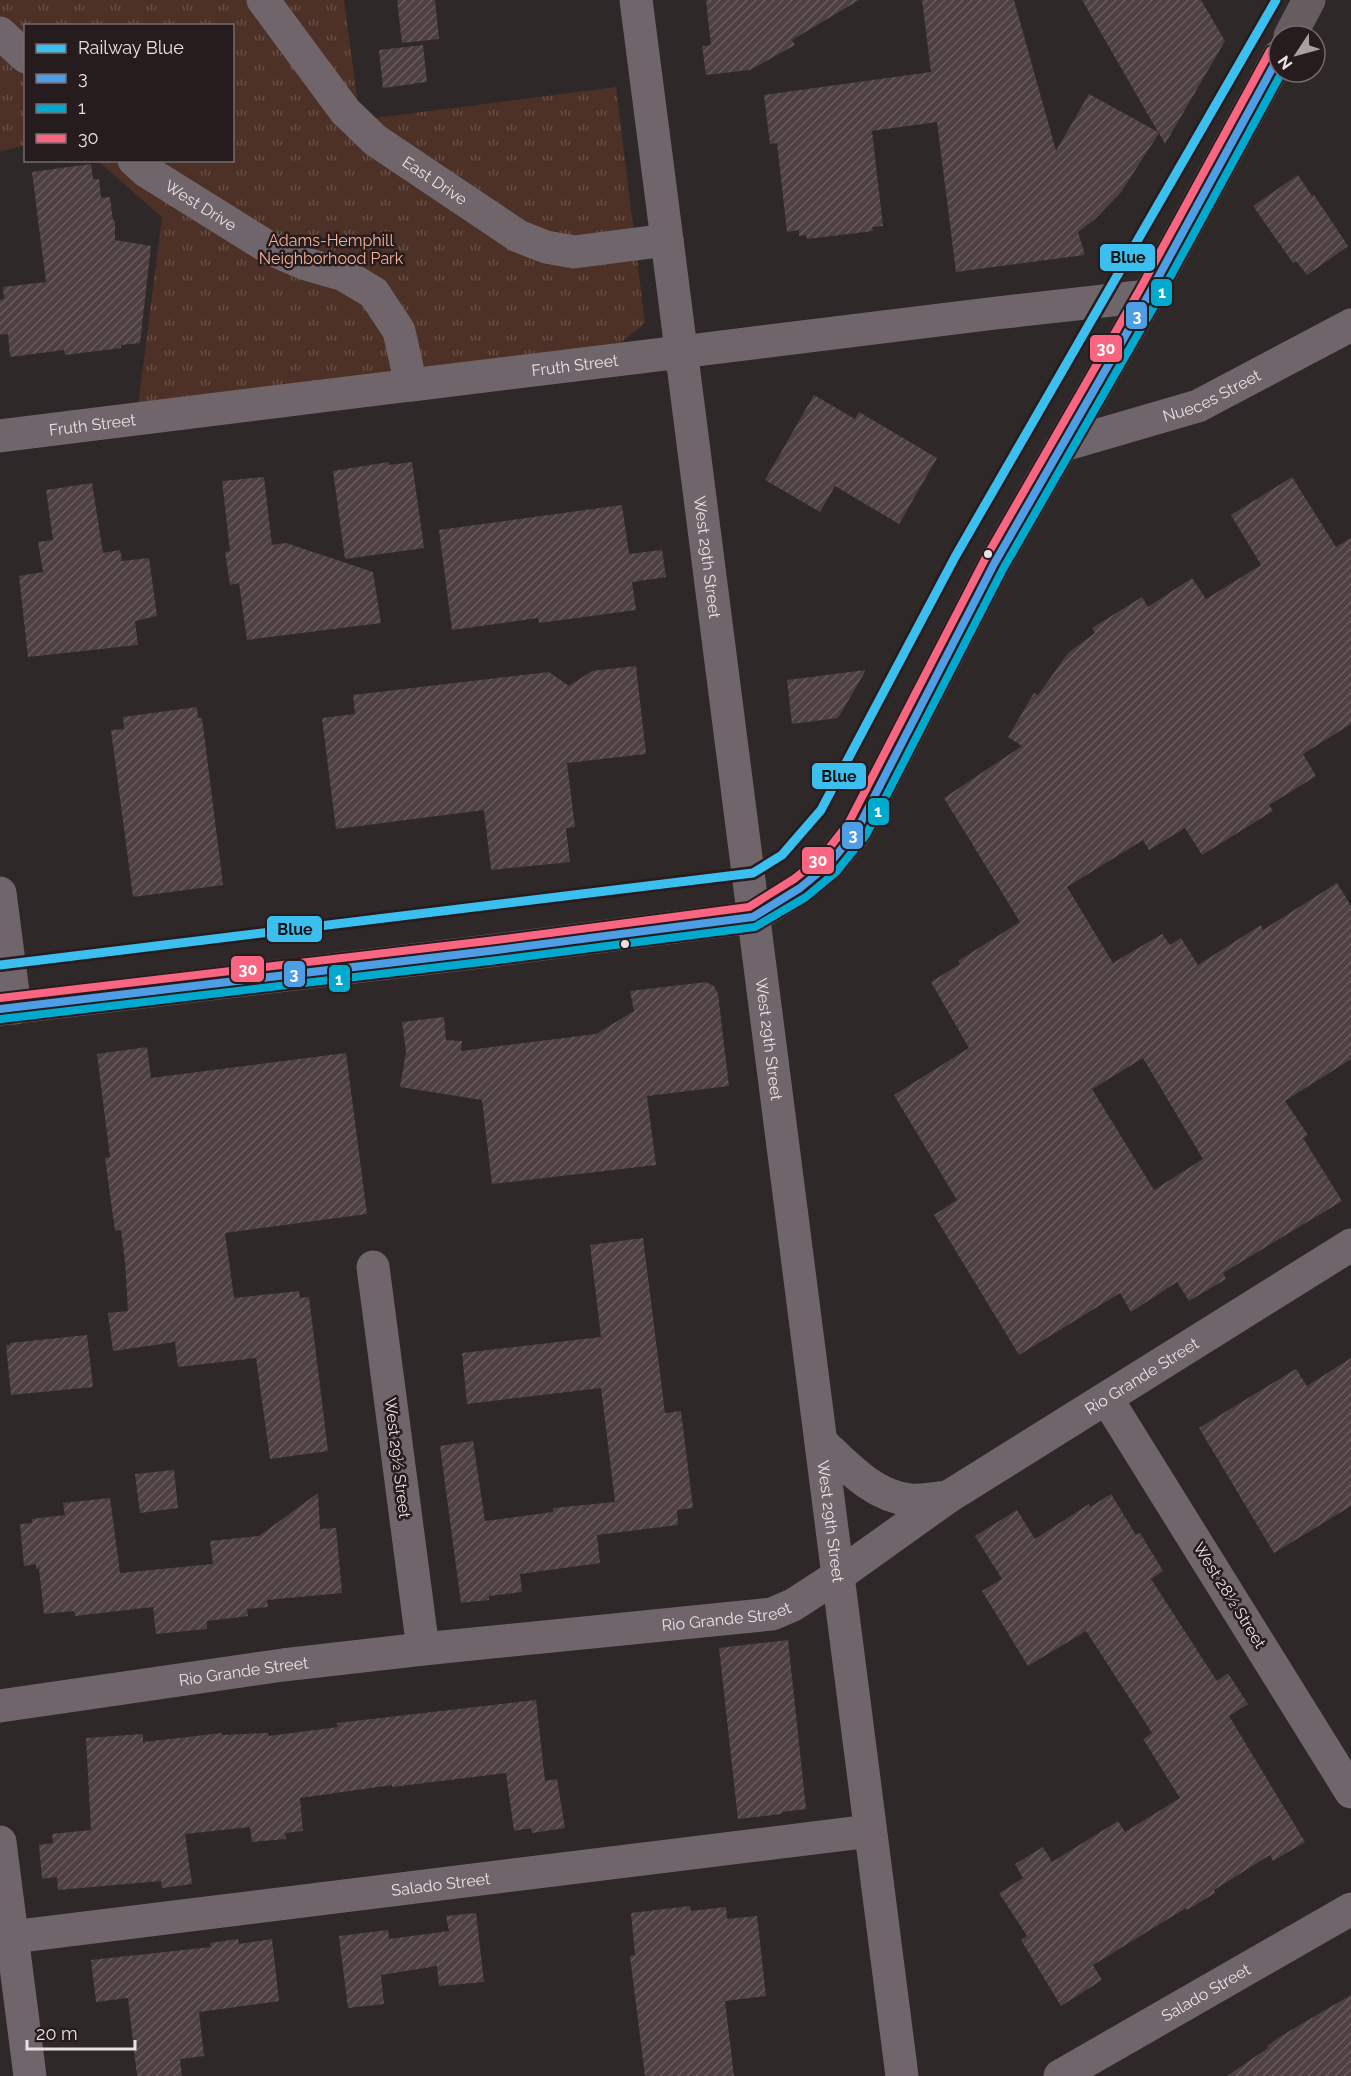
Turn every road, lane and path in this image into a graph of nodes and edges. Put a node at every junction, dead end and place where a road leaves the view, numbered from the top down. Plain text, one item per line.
1 (263, 0) edge
2 (636, 0) edge
3 (1309, 0) edge
4 (1296, 24) edge
5 (0, 33) edge
6 (24, 55) edge
7 (1267, 78) edge
8 (136, 162) edge
9 (667, 240) junction
10 (1148, 296) junction
11 (1351, 325) edge
12 (681, 352) junction
13 (411, 385) junction
14 (0, 436) edge
15 (1064, 445) junction
16 (0, 893) edge
17 (753, 917) junction
18 (7, 1008) edge
19 (1351, 1245) edge
20 (374, 1267) dead end
21 (1107, 1399) junction
22 (821, 1442) junction
23 (948, 1497) junction
24 (837, 1577) junction
25 (423, 1649) junction
26 (0, 1706) edge
27 (1351, 1792) edge
28 (870, 1831) junction
29 (0, 1842) edge
30 (1351, 1909) edge
31 (12, 1937) junction
32 (30, 2076) edge
33 (902, 2076) edge
34 (1060, 2076) edge

1 - 9 street, East Drive
2 - 9 street, West 29th Street
3 - 4 main road
5 - 6 street
7 - 10 main road
8 - 13 street, West Drive
9 - 12 street, West 29th Street
10 - 12 street, Fruth Street
10 - 15 main road
11 - 15 street, Nueces Street
12 - 13 street, Fruth Street
12 - 17 street, West 29th Street
13 - 14 street, Fruth Street
15 - 17 main road
16 - 18 street
17 - 18 main road
17 - 22 street, West 29th Street
19 - 21 street, Rio Grande Street
20 - 25 street, West 29½ Street
21 - 23 street, Rio Grande Street
21 - 27 street, West 28½ Street
22 - 23 street
22 - 24 street, West 29th Street
23 - 24 street, Rio Grande Street
24 - 25 street, Rio Grande Street
24 - 28 street, West 29th Street
25 - 26 street, Rio Grande Street
28 - 31 street, Salado Street
28 - 33 street, West 29th Street
29 - 31 street
30 - 34 street, Salado Street
31 - 32 street

